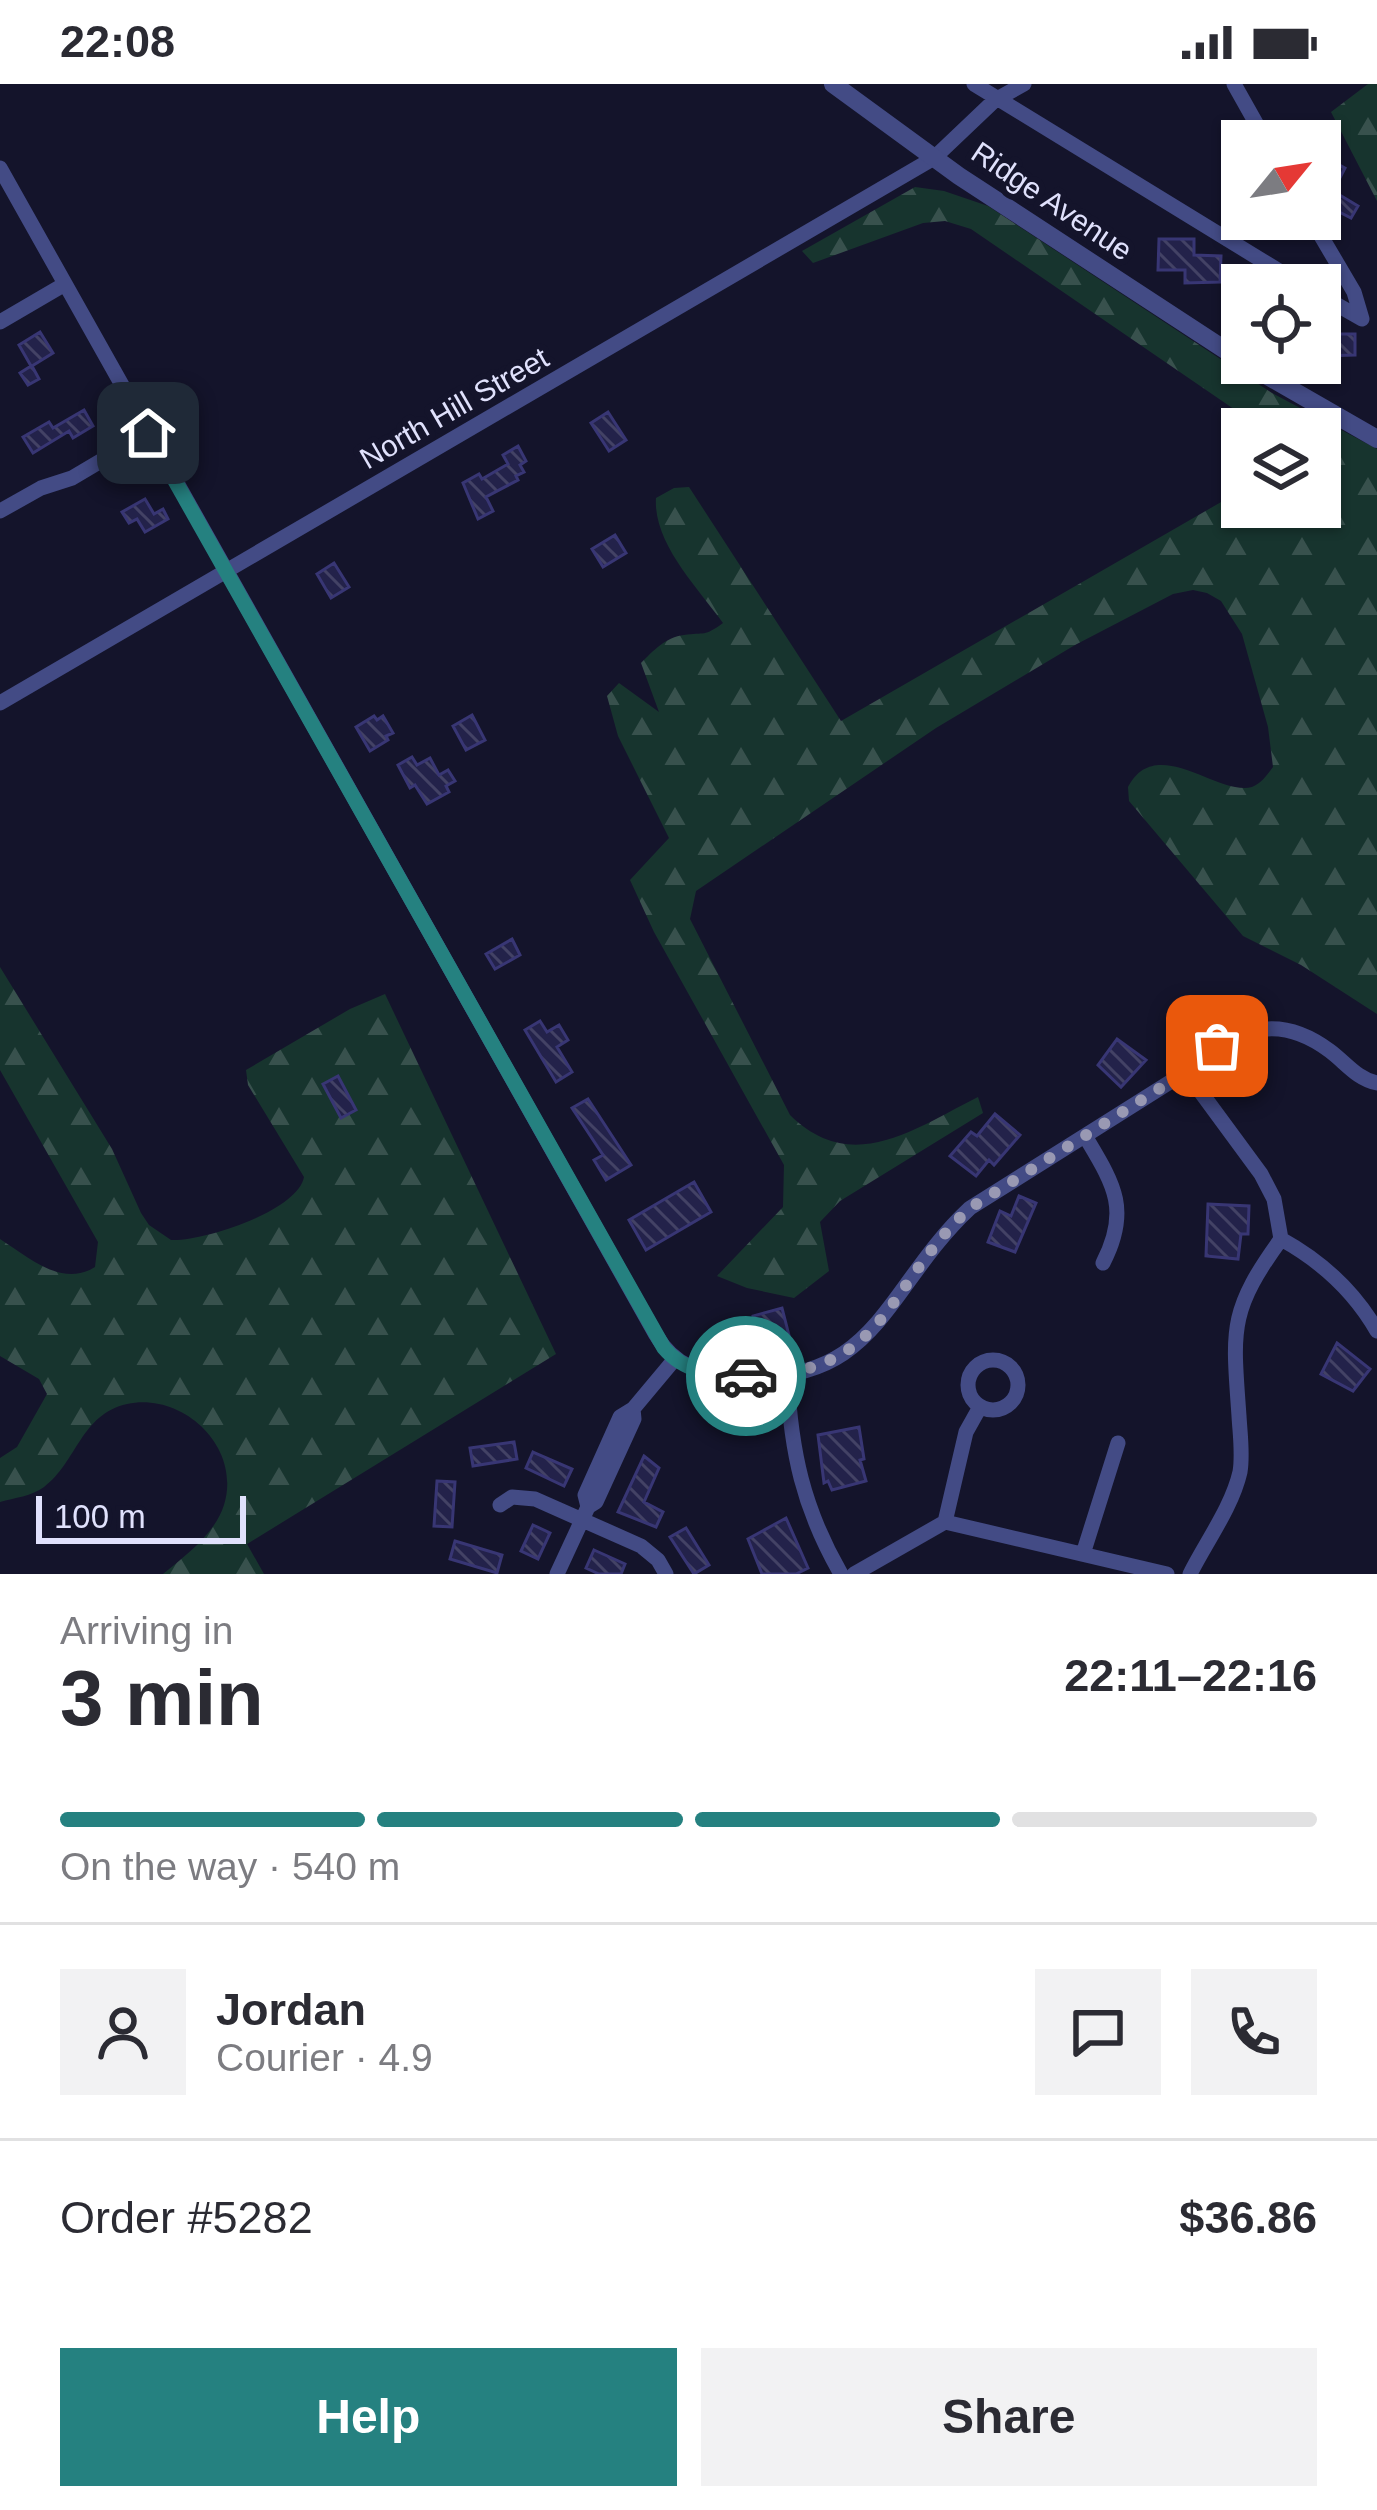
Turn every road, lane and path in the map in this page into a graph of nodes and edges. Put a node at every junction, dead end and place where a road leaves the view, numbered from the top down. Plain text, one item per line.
1 (833, 84) edge
2 (974, 84) edge
3 (1024, 84) edge
4 (1234, 84) edge
5 (994, 100) junction
6 (1254, 120) edge
7 (934, 158) junction
8 (0, 168) edge
9 (1267, 264) edge
10 (1341, 270) edge
11 (65, 284) junction
12 (1341, 307) edge
13 (0, 322) edge
14 (1221, 347) edge
15 (1282, 384) edge
16 (148, 433) junction
17 (1377, 439) edge
18 (0, 511) edge
19 (226, 573) junction
20 (0, 703) edge
21 (1186, 1072) junction
22 (1377, 1083) edge
23 (1084, 1136) junction
24 (1281, 1239) junction
25 (1103, 1263) dead end
26 (1377, 1330) edge
27 (674, 1360) junction
28 (787, 1376) junction
29 (980, 1407) dead end
30 (1118, 1443) dead end
31 (500, 1505) dead end
32 (585, 1513) junction
33 (945, 1522) junction
34 (1084, 1554) junction
35 (557, 1574) edge
36 (666, 1574) edge
37 (841, 1574) edge
38 (854, 1574) edge
39 (1167, 1574) edge
40 (1190, 1574) edge

1 - 7 street, Ridge Avenue
2 - 5 street
3 - 5 street, North Hill Street
4 - 6 street
5 - 7 street, North Hill Street
5 - 9 street
7 - 14 street, Ridge Avenue
7 - 19 street, North Hill Street
8 - 11 street
10 - 12 street
11 - 13 street
11 - 16 street
15 - 17 street, Ridge Avenue
16 - 18 street
16 - 19 street
19 - 20 street, North Hill Street
19 - 27 street
21 - 22 street
21 - 23 street
21 - 24 street
23 - 25 street
23 - 28 street
24 - 26 street
24 - 40 street
27 - 28 street
27 - 32 street
28 - 37 street
29 - 33 street
30 - 34 street
31 - 32 street
32 - 35 street
32 - 36 street
33 - 34 street
33 - 38 street
34 - 39 street

